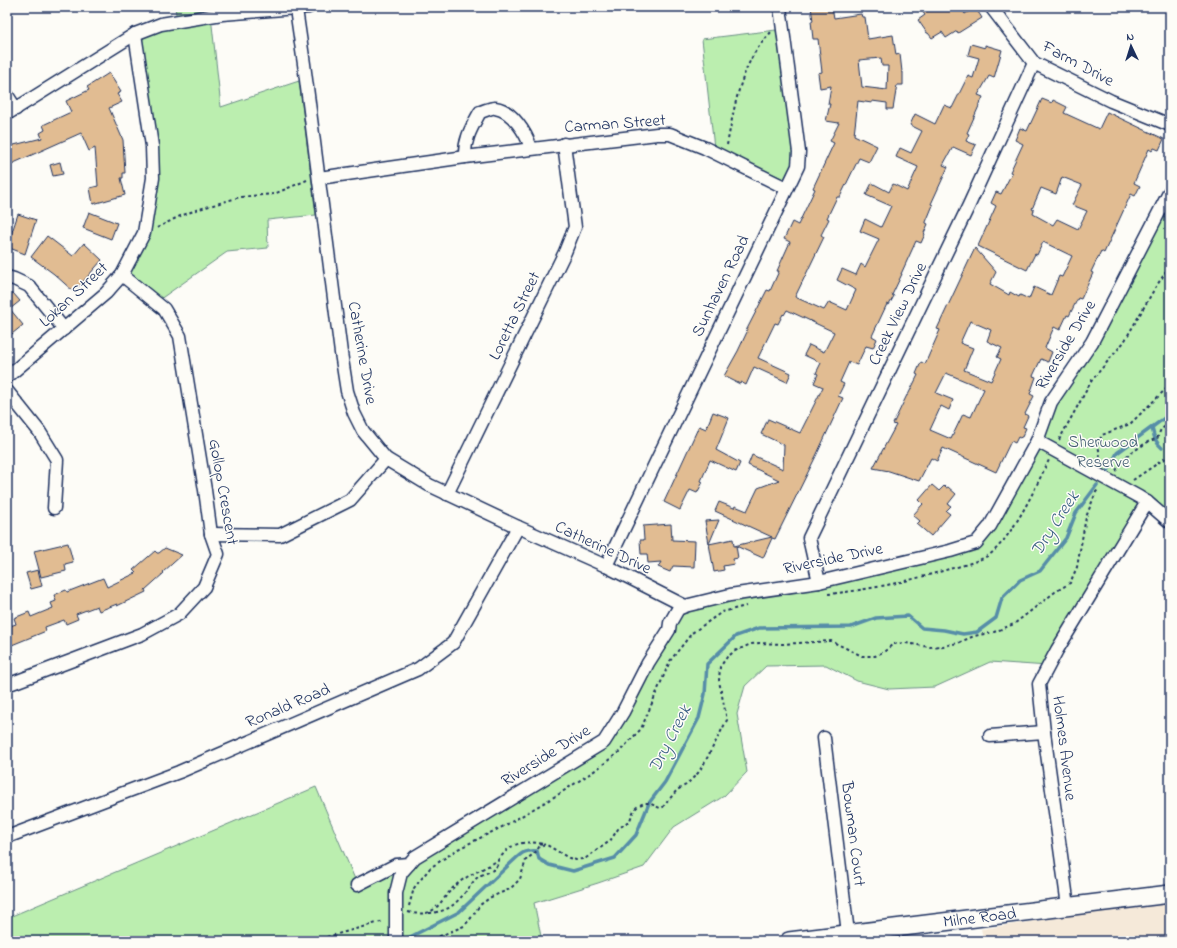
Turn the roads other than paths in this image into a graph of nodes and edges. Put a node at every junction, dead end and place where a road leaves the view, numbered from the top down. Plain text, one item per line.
1 (309, 7) edge
2 (780, 7) edge
3 (991, 7) edge
4 (296, 9) junction
5 (222, 11) edge
6 (135, 34) junction
7 (1034, 63) junction
8 (7, 94) edge
9 (11, 111) edge
10 (1170, 126) edge
11 (564, 144) junction
12 (531, 148) junction
13 (465, 157) junction
14 (319, 178) junction
15 (786, 188) junction
16 (1170, 191) edge
17 (122, 275) junction
18 (7, 277) edge
19 (64, 329) junction
20 (7, 377) edge
21 (7, 391) edge
22 (1036, 441) junction
23 (386, 459) junction
24 (447, 494) junction
25 (1146, 502) junction
26 (54, 508) dead end
27 (1170, 522) edge
28 (518, 527) junction
29 (211, 534) junction
30 (606, 566) junction
31 (819, 582) junction
32 (685, 606) junction
33 (7, 685) edge
34 (1044, 732) junction
35 (990, 736) dead end
36 (824, 738) dead end
37 (7, 837) edge
38 (408, 864) junction
39 (357, 885) dead end
40 (1170, 894) edge
41 (1068, 906) junction
42 (848, 933) junction
43 (396, 941) edge
44 (789, 941) edge

1 - 4 street
2 - 15 street, Sunhaven Road
3 - 7 street, Farm Drive
4 - 5 street
4 - 14 street, Catherine Drive
5 - 6 street
6 - 9 street
6 - 17 street, Lokan Street
7 - 10 street, Farm Drive
7 - 31 street, Creek View Drive
8 - 9 street
11 - 12 street, Carman Street
11 - 15 street, Carman Street
11 - 24 street, Loretta Street
12 - 13 street, Carman Street
12 - 13 street
13 - 14 street, Carman Street
14 - 23 street, Catherine Drive
15 - 30 street, Sunhaven Road
16 - 22 street, Riverside Drive
17 - 19 street, Lokan Street
17 - 29 street, Gollop Crescent
18 - 19 street
19 - 20 street, Lokan Street
21 - 26 street
22 - 25 street
22 - 31 street, Riverside Drive
23 - 24 street, Catherine Drive
23 - 29 street
24 - 28 street, Catherine Drive
25 - 27 street
25 - 34 street, Holmes Avenue
28 - 30 street, Catherine Drive
28 - 37 street, Ronald Road
29 - 33 street, Gollop Crescent
30 - 32 street, Catherine Drive
31 - 32 street, Riverside Drive
32 - 38 street, Riverside Drive
34 - 35 street
34 - 41 street, Holmes Avenue
36 - 42 street, Bowman Court
38 - 39 street, Riverside Drive
38 - 43 street, Riverside Drive
40 - 41 main road, Milne Road
41 - 42 main road, Milne Road
42 - 44 main road, Milne Road

